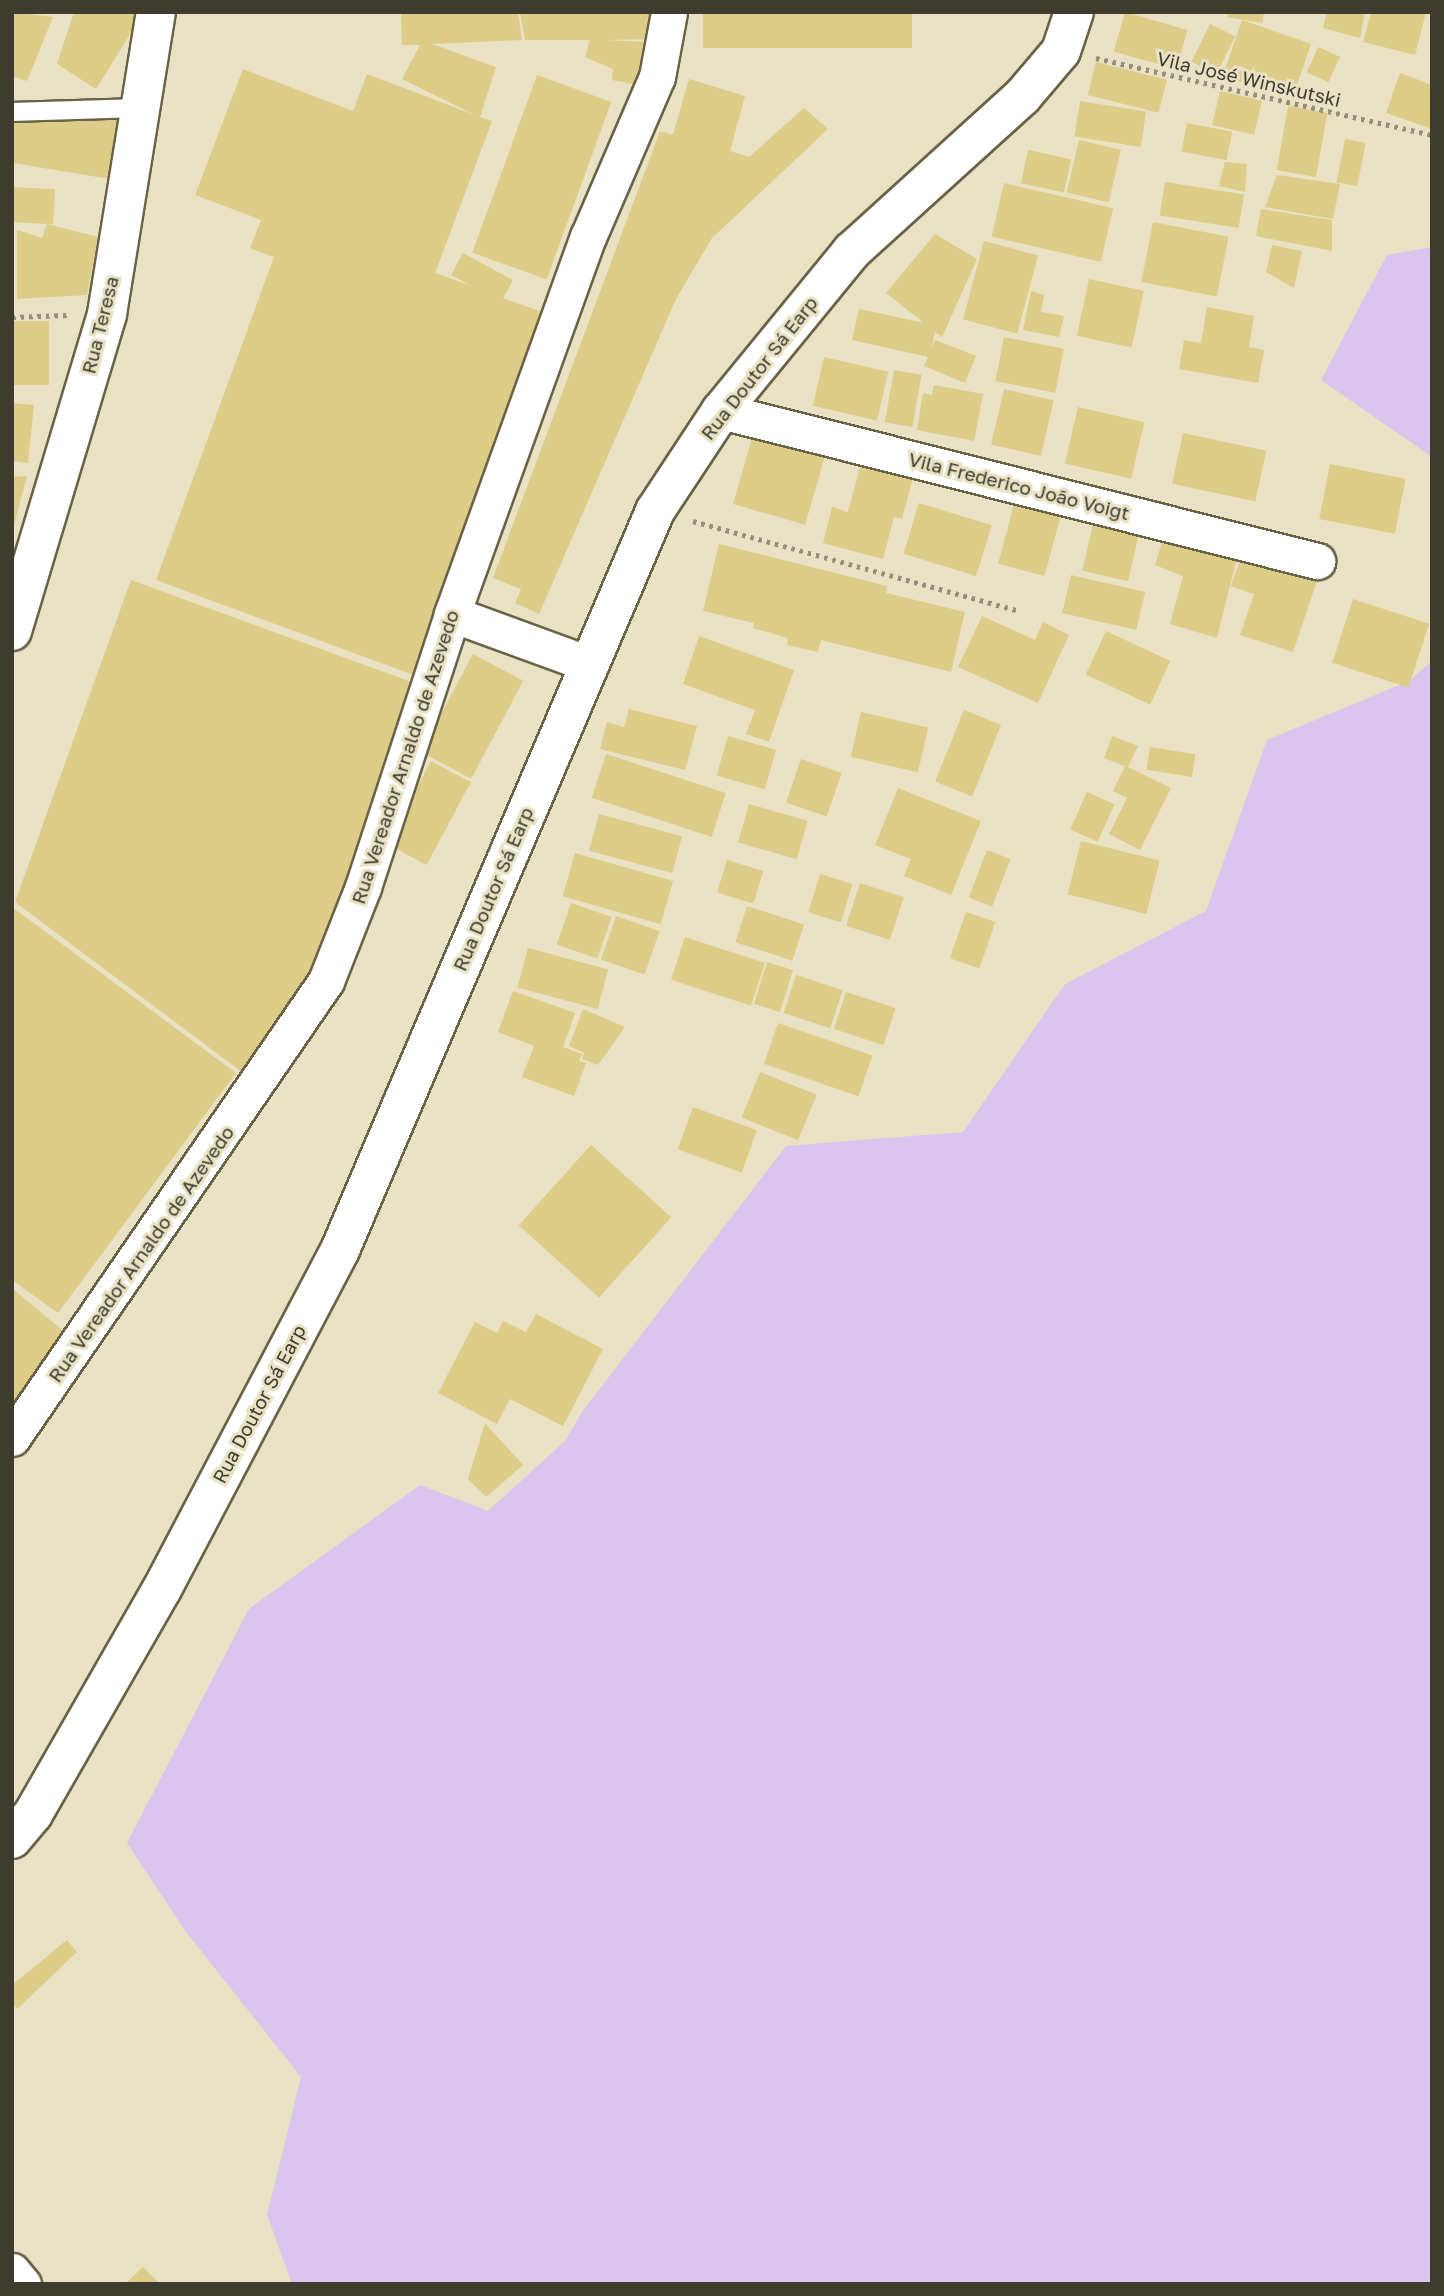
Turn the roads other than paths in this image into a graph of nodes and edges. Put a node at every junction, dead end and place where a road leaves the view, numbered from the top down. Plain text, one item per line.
1 (156, 12) edge
2 (669, 12) edge
3 (1074, 12) edge
4 (139, 108) junction
5 (12, 112) edge
6 (722, 411) junction
7 (1317, 561) dead end
8 (452, 614) junction
9 (12, 631) edge
10 (589, 664) junction
11 (12, 1438) edge
12 (12, 1839) edge
13 (12, 2272) edge
14 (23, 2284) edge

1 - 4 main road, Rua Teresa
2 - 8 street, Rua Vereador Arnaldo de Azevedo
3 - 6 main road, Rua Doutor Sá Earp
4 - 5 lane
4 - 9 main road, Rua Teresa
6 - 7 street, Vila Frederico João Voigt
6 - 10 main road, Rua Doutor Sá Earp
8 - 10 street
8 - 11 street, Rua Vereador Arnaldo de Azevedo
10 - 12 main road, Rua Doutor Sá Earp
13 - 14 street

